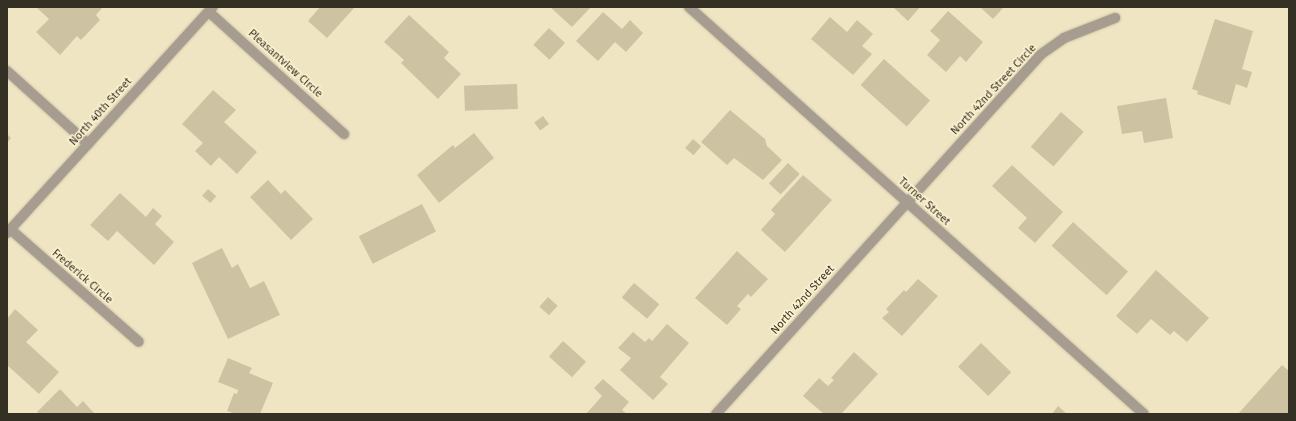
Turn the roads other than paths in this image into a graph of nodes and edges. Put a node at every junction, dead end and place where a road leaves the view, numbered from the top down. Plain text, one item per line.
1 (689, 7) edge
2 (211, 10) edge
3 (1115, 18) dead end
4 (7, 71) edge
5 (344, 134) dead end
6 (88, 144) junction
7 (907, 202) junction
8 (9, 231) edge
9 (139, 342) dead end
10 (716, 414) edge
11 (1144, 414) edge

1 - 7 street, Turner Street
2 - 5 street, Pleasantview Circle
2 - 6 street, North 40th Street
3 - 7 street, North 42nd Street Circle
4 - 6 street
6 - 8 street, North 40th Street
7 - 10 street, North 42nd Street
7 - 11 street, Turner Street
8 - 9 street, Frederick Circle

